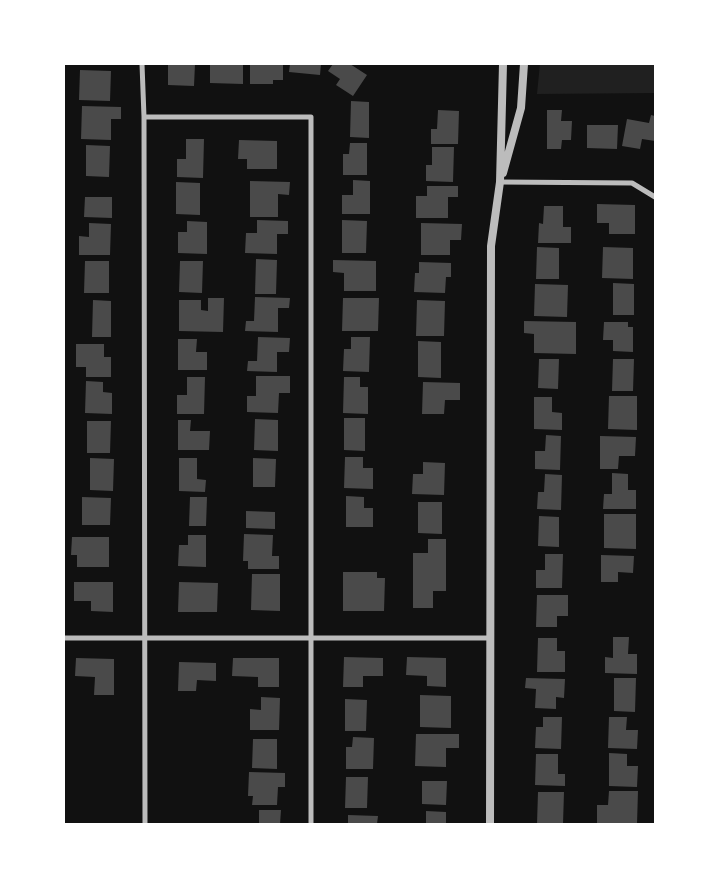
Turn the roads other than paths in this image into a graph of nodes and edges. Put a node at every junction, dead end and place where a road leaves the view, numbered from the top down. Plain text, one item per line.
1 (142, 64) edge
2 (503, 64) edge
3 (524, 64) edge
4 (144, 117) junction
5 (500, 182) junction
6 (655, 197) edge
7 (64, 638) edge
8 (144, 638) junction
9 (310, 638) junction
10 (490, 638) junction
11 (145, 824) edge
12 (311, 824) edge
13 (490, 824) edge

1 - 4 street
2 - 5 street
3 - 5 street
4 - 8 street
4 - 9 street
5 - 6 street
5 - 10 street
7 - 8 street
8 - 9 street
8 - 11 street
9 - 10 street
9 - 12 street
10 - 13 street

